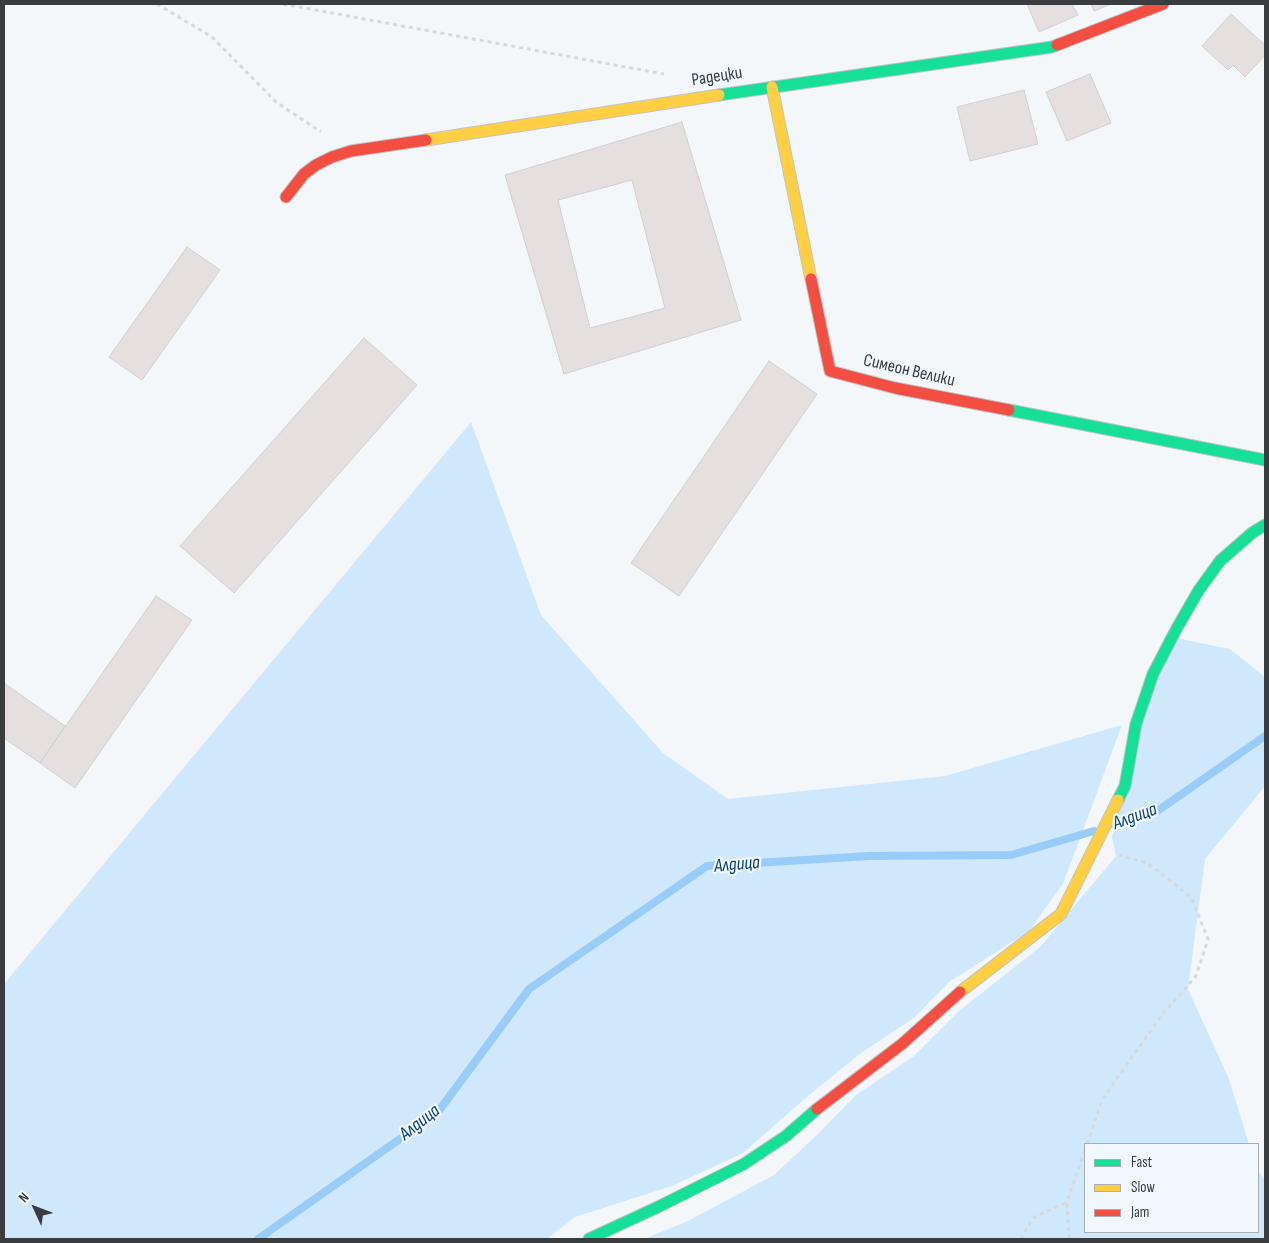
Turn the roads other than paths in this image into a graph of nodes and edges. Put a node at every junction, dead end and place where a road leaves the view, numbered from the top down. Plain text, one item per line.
1 (1163, 4) edge
2 (772, 87) junction
3 (286, 196) dead end
4 (1265, 460) edge
5 (1265, 525) edge
6 (589, 1239) edge

1 - 2 street, Радецки
2 - 3 street, Радецки
2 - 4 street, Симеон Велики
5 - 6 street

